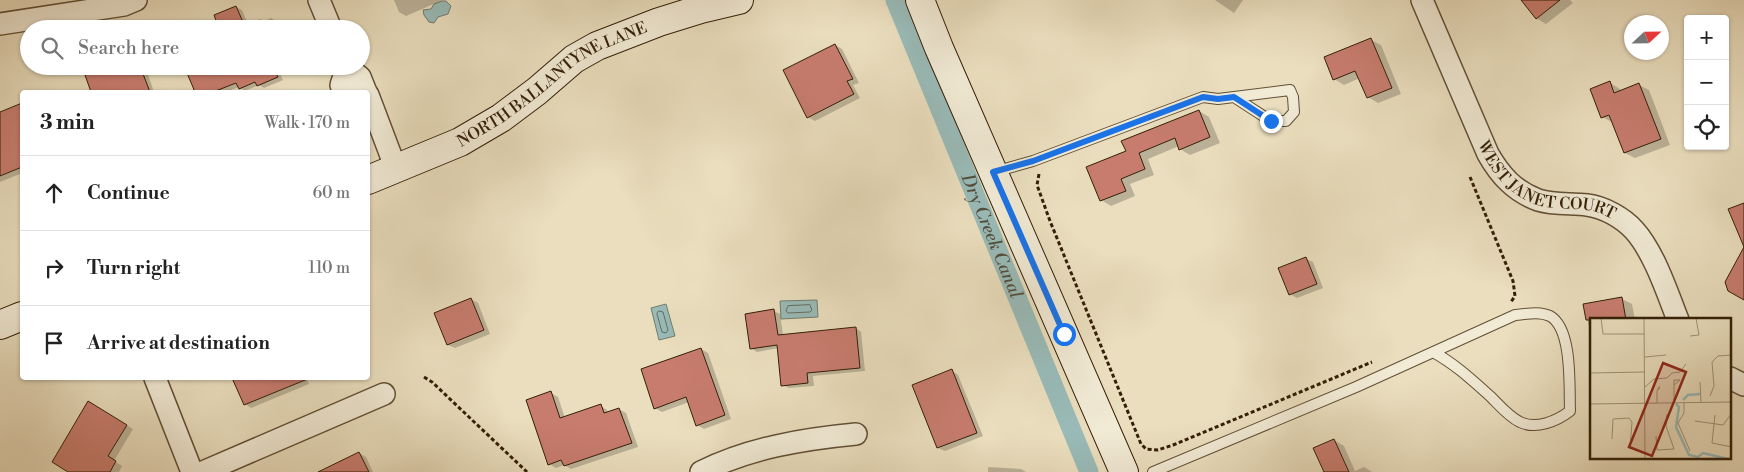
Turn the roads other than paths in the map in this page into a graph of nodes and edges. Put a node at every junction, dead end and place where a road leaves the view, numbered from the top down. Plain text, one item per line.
1 (136, 0) edge
2 (319, 0) edge
3 (739, 0) edge
4 (920, 0) edge
5 (1422, 0) edge
6 (26, 20) edge
7 (327, 20) edge
8 (20, 21) edge
9 (0, 24) edge
10 (344, 75) edge
11 (357, 75) edge
12 (343, 90) edge
13 (365, 90) edge
14 (1234, 97) junction
15 (370, 120) edge
16 (376, 172) edge
17 (993, 172) junction
18 (20, 317) edge
19 (1677, 318) edge
20 (0, 325) edge
21 (1433, 352) junction
22 (1732, 379) edge
23 (156, 380) edge
24 (1744, 385) edge
25 (384, 394) dead end
26 (856, 434) dead end
27 (192, 472) edge
28 (203, 472) edge
29 (701, 472) edge
30 (1124, 472) edge
31 (1153, 472) edge

1 - 6 street
2 - 7 street
3 - 16 main road, NORTH BALLANTYNE LANE
4 - 17 main road
5 - 19 street, WEST JANET COURT
8 - 9 street
10 - 12 street
11 - 13 street
14 - 14 lane
14 - 17 lane
15 - 16 street
17 - 30 main road
18 - 20 main road
21 - 21 lane
21 - 31 lane
22 - 24 street
23 - 27 street
25 - 28 street
26 - 29 street

